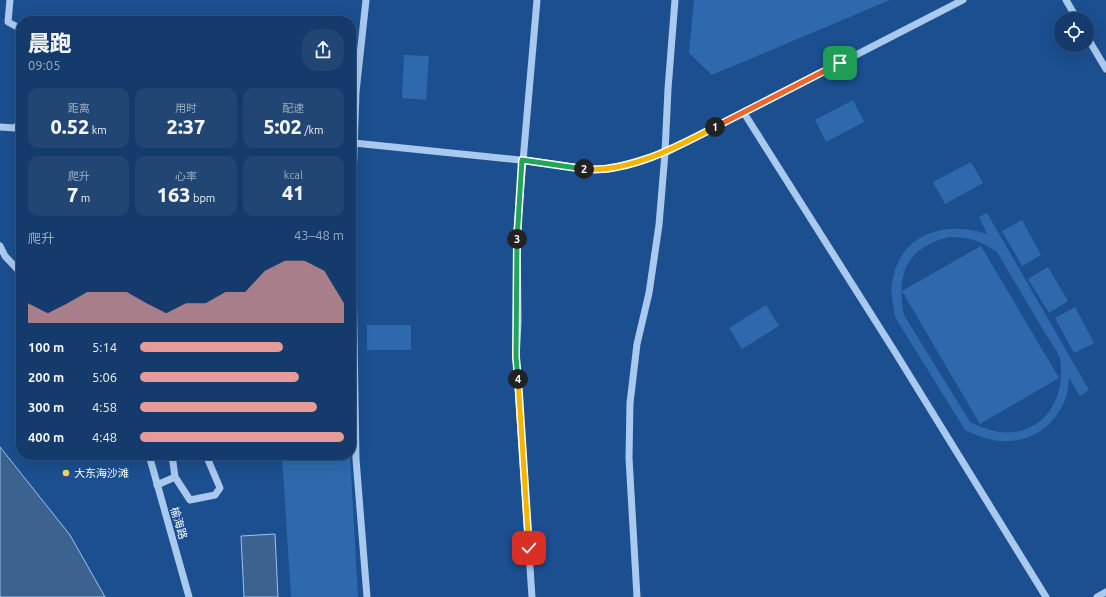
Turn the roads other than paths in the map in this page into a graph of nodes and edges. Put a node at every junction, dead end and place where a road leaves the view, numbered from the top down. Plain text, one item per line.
1 (10, 0) edge
2 (366, 0) edge
3 (537, 0) edge
4 (675, 0) edge
5 (963, 0) edge
6 (1066, 0) edge
7 (1073, 12) edge
8 (16, 26) edge
9 (1094, 49) edge
10 (1106, 70) edge
11 (356, 92) edge
12 (744, 113) junction
13 (0, 127) edge
14 (16, 127) edge
15 (356, 143) edge
16 (666, 153) junction
17 (522, 160) junction
18 (0, 246) edge
19 (16, 268) edge
20 (356, 459) edge
21 (150, 460) edge
22 (173, 460) edge
23 (208, 460) edge
24 (175, 477) junction
25 (157, 485) junction
26 (1106, 592) edge
27 (189, 597) edge
28 (367, 597) edge
29 (532, 597) edge
30 (637, 597) edge
31 (1046, 597) edge
32 (1098, 597) edge

1 - 8 street
2 - 11 street
3 - 17 street
4 - 16 street
5 - 12 street
6 - 7 street
9 - 10 street
12 - 16 street
12 - 31 street
13 - 14 street
15 - 17 street
16 - 17 street
16 - 30 street
17 - 29 street
18 - 19 street
20 - 28 street
21 - 25 street, 榆海路
22 - 24 street
23 - 24 street
24 - 25 street
25 - 27 street, 榆海路
26 - 32 street

